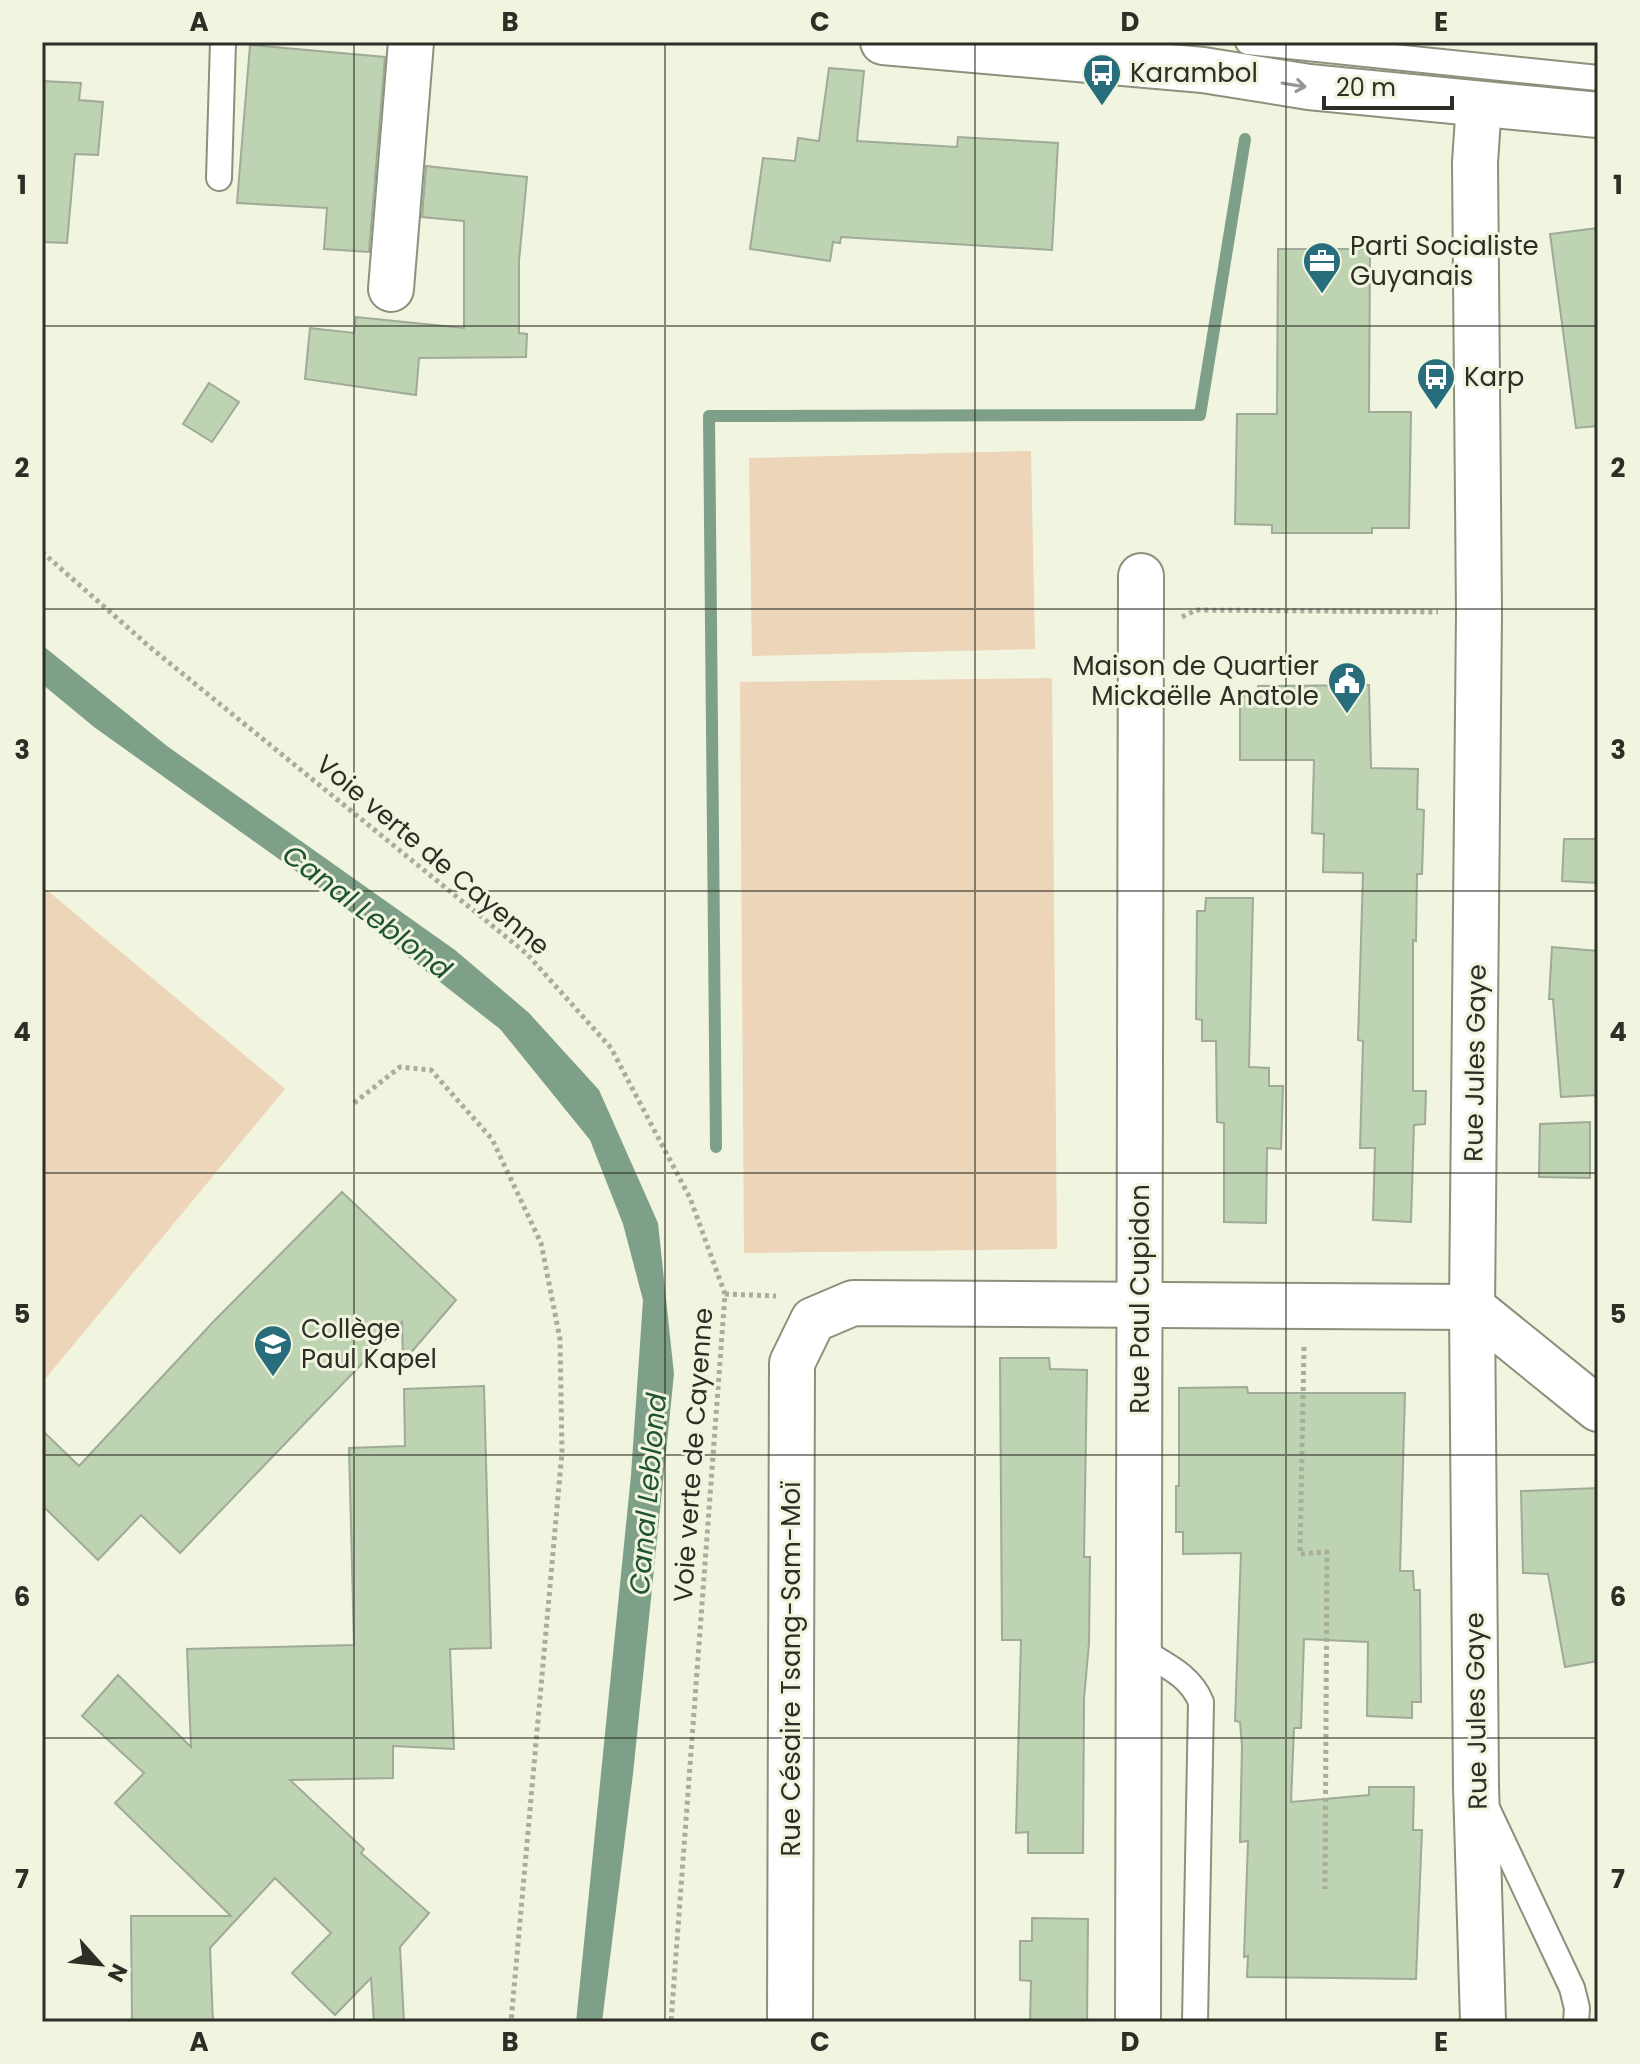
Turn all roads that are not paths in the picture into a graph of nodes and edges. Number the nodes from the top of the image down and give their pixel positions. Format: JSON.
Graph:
{"nodes":[{"id":1,"x":223,"y":42,"type":"edge"},
{"id":2,"x":411,"y":42,"type":"edge"},
{"id":3,"x":883,"y":42,"type":"edge"},
{"id":4,"x":1248,"y":42,"type":"edge"},
{"id":5,"x":1598,"y":78,"type":"edge"},
{"id":6,"x":1479,"y":104,"type":"junction"},
{"id":7,"x":1598,"y":115,"type":"edge"},
{"id":8,"x":219,"y":178,"type":"dead end"},
{"id":9,"x":391,"y":289,"type":"dead end"},
{"id":10,"x":1141,"y":576,"type":"dead end"},
{"id":11,"x":1140,"y":1305,"type":"junction"},
{"id":12,"x":1472,"y":1307,"type":"junction"},
{"id":13,"x":1598,"y":1409,"type":"edge"},
{"id":14,"x":1141,"y":1650,"type":"junction"},
{"id":15,"x":1476,"y":1786,"type":"junction"},
{"id":16,"x":790,"y":2022,"type":"edge"},
{"id":17,"x":1138,"y":2022,"type":"edge"},
{"id":18,"x":1195,"y":2022,"type":"edge"},
{"id":19,"x":1483,"y":2022,"type":"edge"},
{"id":20,"x":1576,"y":2022,"type":"edge"}],
"edges":[{"from":1,"to":8,"type":"lane"},
{"from":2,"to":9,"type":"street"},
{"from":3,"to":6,"type":"street","one_way":true},
{"from":4,"to":5,"type":"lane"},
{"from":6,"to":7,"type":"street"},
{"from":6,"to":12,"type":"street","name":"Rue Jules Gaye"},
{"from":10,"to":11,"type":"street","name":"Rue Paul Cupidon"},
{"from":11,"to":12,"type":"street"},
{"from":11,"to":14,"type":"street","name":"Rue Paul Cupidon"},
{"from":11,"to":16,"type":"street","name":"Rue Césaire Tsang-Sam-Moï"},
{"from":12,"to":13,"type":"street"},
{"from":12,"to":15,"type":"street","name":"Rue Jules Gaye"},
{"from":14,"to":17,"type":"street","name":"Rue Paul Cupidon"},
{"from":14,"to":18,"type":"lane"},
{"from":15,"to":19,"type":"street","name":"Rue Jules Gaye"},
{"from":15,"to":20,"type":"lane"}]}
